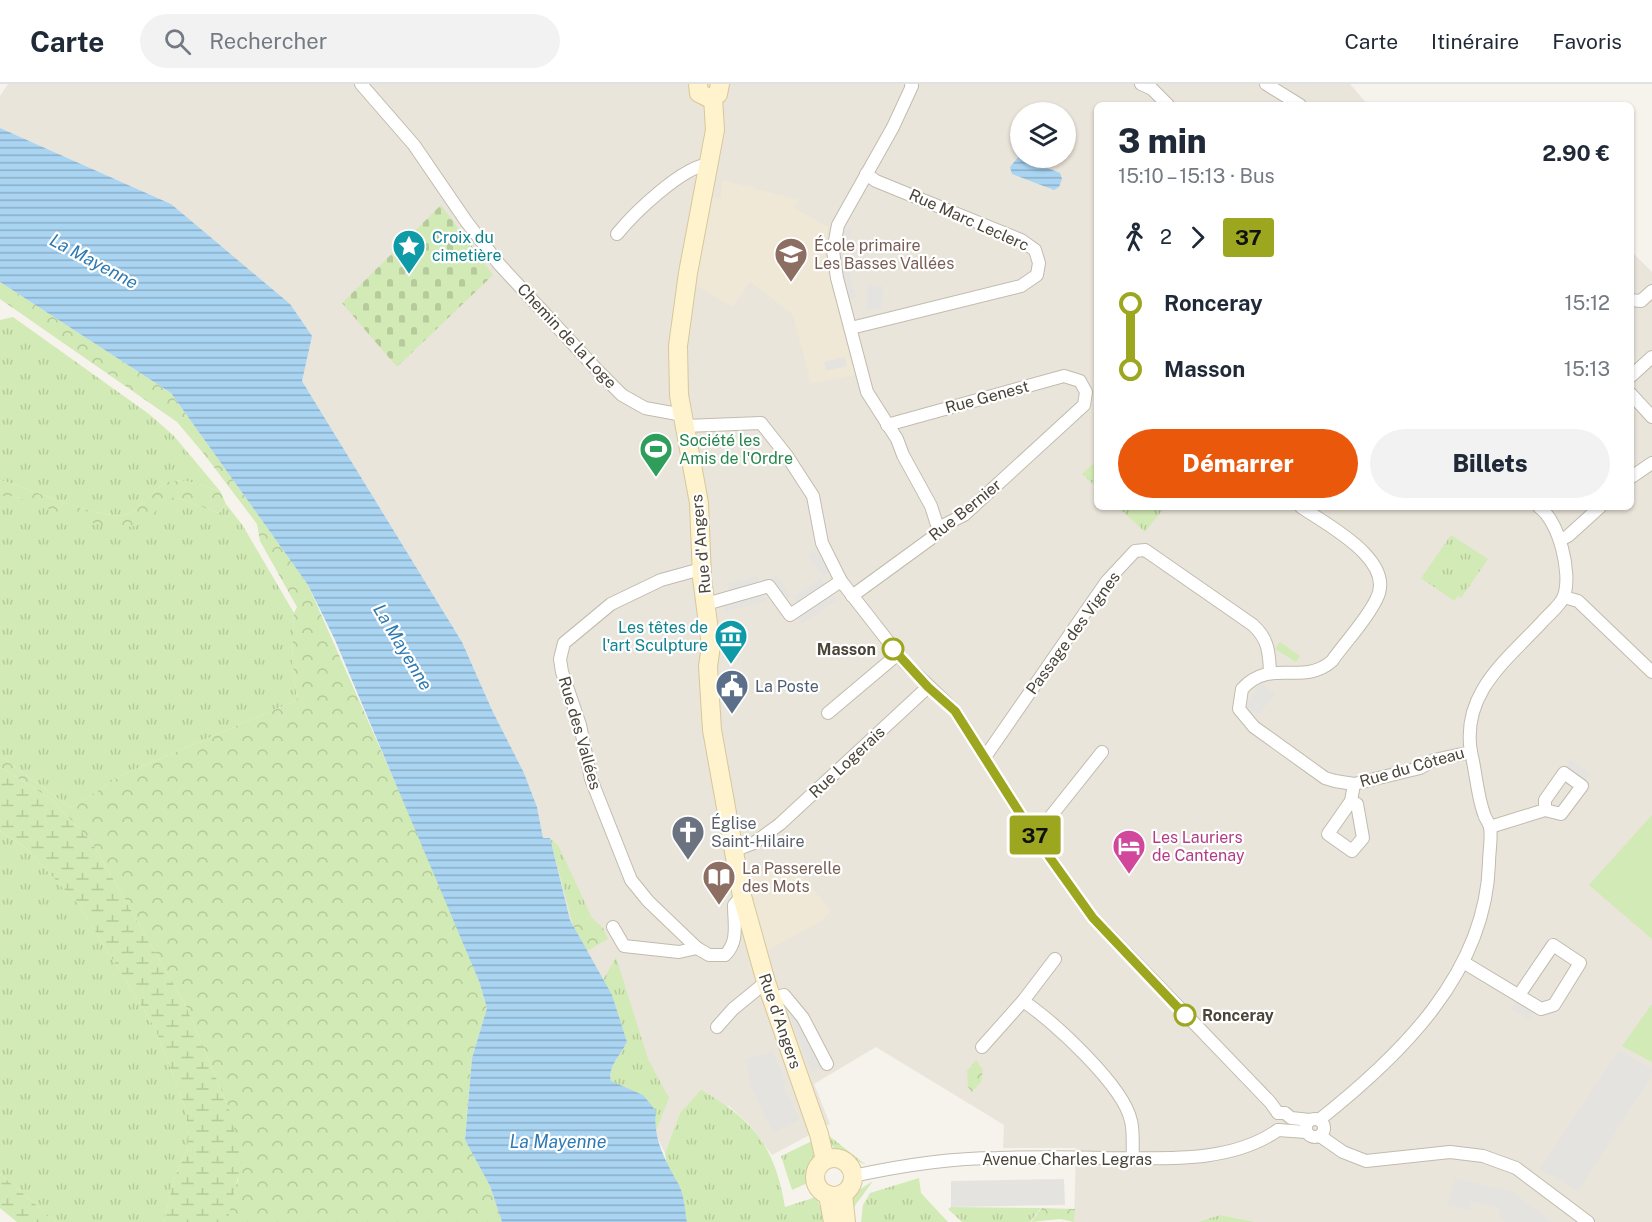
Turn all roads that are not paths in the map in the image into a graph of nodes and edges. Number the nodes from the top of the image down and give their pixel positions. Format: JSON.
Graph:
{"nodes":[{"id":1,"x":361,"y":84,"type":"edge"},
{"id":2,"x":698,"y":84,"type":"edge"},
{"id":3,"x":1141,"y":84,"type":"edge"},
{"id":4,"x":1266,"y":84,"type":"edge"},
{"id":5,"x":911,"y":85,"type":"edge"},
{"id":6,"x":716,"y":91,"type":"edge"},
{"id":7,"x":1164,"y":102,"type":"edge"},
{"id":8,"x":1295,"y":102,"type":"edge"},
{"id":9,"x":709,"y":164,"type":"junction"},
{"id":10,"x":866,"y":174,"type":"junction"},
{"id":11,"x":617,"y":234,"type":"dead end"},
{"id":12,"x":1652,"y":291,"type":"edge"},
{"id":13,"x":1634,"y":300,"type":"edge"},
{"id":14,"x":851,"y":328,"type":"junction"},
{"id":15,"x":1652,"y":357,"type":"edge"},
{"id":16,"x":1634,"y":373,"type":"edge"},
{"id":17,"x":1084,"y":386,"type":"joint"},
{"id":18,"x":1634,"y":397,"type":"edge"},
{"id":19,"x":1652,"y":417,"type":"edge"},
{"id":20,"x":684,"y":421,"type":"junction"},
{"id":21,"x":887,"y":425,"type":"junction"},
{"id":22,"x":1652,"y":463,"type":"edge"},
{"id":23,"x":1634,"y":475,"type":"edge"},
{"id":24,"x":1305,"y":510,"type":"edge"},
{"id":25,"x":1543,"y":510,"type":"edge"},
{"id":26,"x":1597,"y":510,"type":"edge"},
{"id":27,"x":938,"y":528,"type":"junction"},
{"id":28,"x":1560,"y":540,"type":"junction"},
{"id":29,"x":701,"y":568,"type":"junction"},
{"id":30,"x":841,"y":581,"type":"junction"},
{"id":31,"x":852,"y":596,"type":"junction"},
{"id":32,"x":1564,"y":597,"type":"junction"},
{"id":33,"x":706,"y":604,"type":"junction"},
{"id":34,"x":898,"y":654,"type":"junction"},
{"id":35,"x":1270,"y":671,"type":"junction"},
{"id":36,"x":1652,"y":672,"type":"edge"},
{"id":37,"x":928,"y":687,"type":"junction"},
{"id":38,"x":828,"y":713,"type":"dead end"},
{"id":39,"x":1102,"y":752,"type":"dead end"},
{"id":40,"x":1471,"y":752,"type":"junction"},
{"id":41,"x":985,"y":757,"type":"junction"},
{"id":42,"x":1354,"y":784,"type":"junction"},
{"id":43,"x":1351,"y":801,"type":"dead end"},
{"id":44,"x":1545,"y":810,"type":"dead end"},
{"id":45,"x":1490,"y":827,"type":"junction"},
{"id":46,"x":1033,"y":834,"type":"junction"},
{"id":47,"x":733,"y":851,"type":"junction"},
{"id":48,"x":742,"y":896,"type":"junction"},
{"id":49,"x":613,"y":927,"type":"dead end"},
{"id":50,"x":697,"y":948,"type":"junction"},
{"id":51,"x":1055,"y":959,"type":"dead end"},
{"id":52,"x":1463,"y":962,"type":"junction"},
{"id":53,"x":766,"y":982,"type":"junction"},
{"id":54,"x":1519,"y":995,"type":"junction"},
{"id":55,"x":773,"y":999,"type":"junction"},
{"id":56,"x":1023,"y":1001,"type":"junction"},
{"id":57,"x":717,"y":1027,"type":"dead end"},
{"id":58,"x":982,"y":1047,"type":"dead end"},
{"id":59,"x":827,"y":1065,"type":"dead end"},
{"id":60,"x":1312,"y":1124,"type":"junction"},
{"id":61,"x":1285,"y":1126,"type":"junction"},
{"id":62,"x":1133,"y":1159,"type":"junction"},
{"id":63,"x":825,"y":1160,"type":"junction"},
{"id":64,"x":853,"y":1176,"type":"junction"},
{"id":65,"x":835,"y":1194,"type":"junction"},
{"id":66,"x":833,"y":1222,"type":"edge"},
{"id":67,"x":846,"y":1222,"type":"edge"},
{"id":68,"x":1588,"y":1222,"type":"edge"}],
"edges":[{"from":1,"to":20,"type":"street","name":"Chemin de la Loge"},
{"from":2,"to":6,"type":"main road"},
{"from":3,"to":7,"type":"street"},
{"from":4,"to":8,"type":"street"},
{"from":5,"to":10,"type":"street"},
{"from":6,"to":9,"type":"main road","name":"Rue d'Angers"},
{"from":9,"to":11,"type":"street"},
{"from":9,"to":20,"type":"main road","name":"Rue d'Angers"},
{"from":10,"to":14,"type":"street"},
{"from":10,"to":14,"type":"street","name":"Rue Marc Leclerc"},
{"from":12,"to":13,"type":"street"},
{"from":14,"to":21,"type":"street"},
{"from":15,"to":16,"type":"street"},
{"from":17,"to":21,"type":"street","name":"Rue Genest"},
{"from":17,"to":27,"type":"street","name":"Rue Bernier"},
{"from":18,"to":19,"type":"street"},
{"from":20,"to":29,"type":"main road","name":"Rue d'Angers"},
{"from":20,"to":30,"type":"street","name":"Chemin de la Loge"},
{"from":21,"to":27,"type":"street"},
{"from":22,"to":23,"type":"street"},
{"from":24,"to":35,"type":"street"},
{"from":25,"to":28,"type":"street"},
{"from":26,"to":28,"type":"street"},
{"from":27,"to":31,"type":"street","name":"Rue Bernier"},
{"from":28,"to":32,"type":"street"},
{"from":29,"to":33,"type":"main road","name":"Rue d'Angers"},
{"from":29,"to":50,"type":"street","name":"Rue des Vallées"},
{"from":30,"to":31,"type":"street"},
{"from":30,"to":33,"type":"street"},
{"from":31,"to":34,"type":"street"},
{"from":32,"to":36,"type":"street"},
{"from":32,"to":40,"type":"street","name":"Rue du Côteau"},
{"from":33,"to":47,"type":"main road","name":"Rue d'Angers"},
{"from":34,"to":37,"type":"street"},
{"from":34,"to":38,"type":"street"},
{"from":35,"to":41,"type":"street","name":"Passage des Vignes"},
{"from":35,"to":42,"type":"street","name":"Rue du Côteau"},
{"from":37,"to":41,"type":"street"},
{"from":37,"to":47,"type":"street","name":"Rue Logerais"},
{"from":39,"to":46,"type":"street"},
{"from":40,"to":42,"type":"street","name":"Rue du Côteau"},
{"from":40,"to":45,"type":"street"},
{"from":41,"to":46,"type":"street"},
{"from":42,"to":43,"type":"street"},
{"from":44,"to":45,"type":"street"},
{"from":45,"to":52,"type":"street"},
{"from":46,"to":61,"type":"street"},
{"from":47,"to":48,"type":"main road","name":"Rue d'Angers"},
{"from":48,"to":50,"type":"street"},
{"from":48,"to":53,"type":"main road","name":"Rue d'Angers"},
{"from":49,"to":50,"type":"street"},
{"from":51,"to":56,"type":"street"},
{"from":52,"to":54,"type":"street"},
{"from":52,"to":60,"type":"street"},
{"from":53,"to":55,"type":"main road","name":"Rue d'Angers"},
{"from":53,"to":57,"type":"street"},
{"from":54,"to":54,"type":"street"},
{"from":55,"to":59,"type":"street"},
{"from":55,"to":63,"type":"main road","name":"Rue d'Angers"},
{"from":56,"to":58,"type":"street"},
{"from":56,"to":62,"type":"street"},
{"from":60,"to":61,"type":"street"},
{"from":60,"to":68,"type":"street"},
{"from":61,"to":62,"type":"street","name":"Avenue Charles Legras"},
{"from":62,"to":64,"type":"street","name":"Avenue Charles Legras"},
{"from":63,"to":64,"type":"main road"},
{"from":63,"to":65,"type":"main road"},
{"from":64,"to":65,"type":"main road"},
{"from":65,"to":66,"type":"main road"},
{"from":65,"to":67,"type":"main road"}]}
